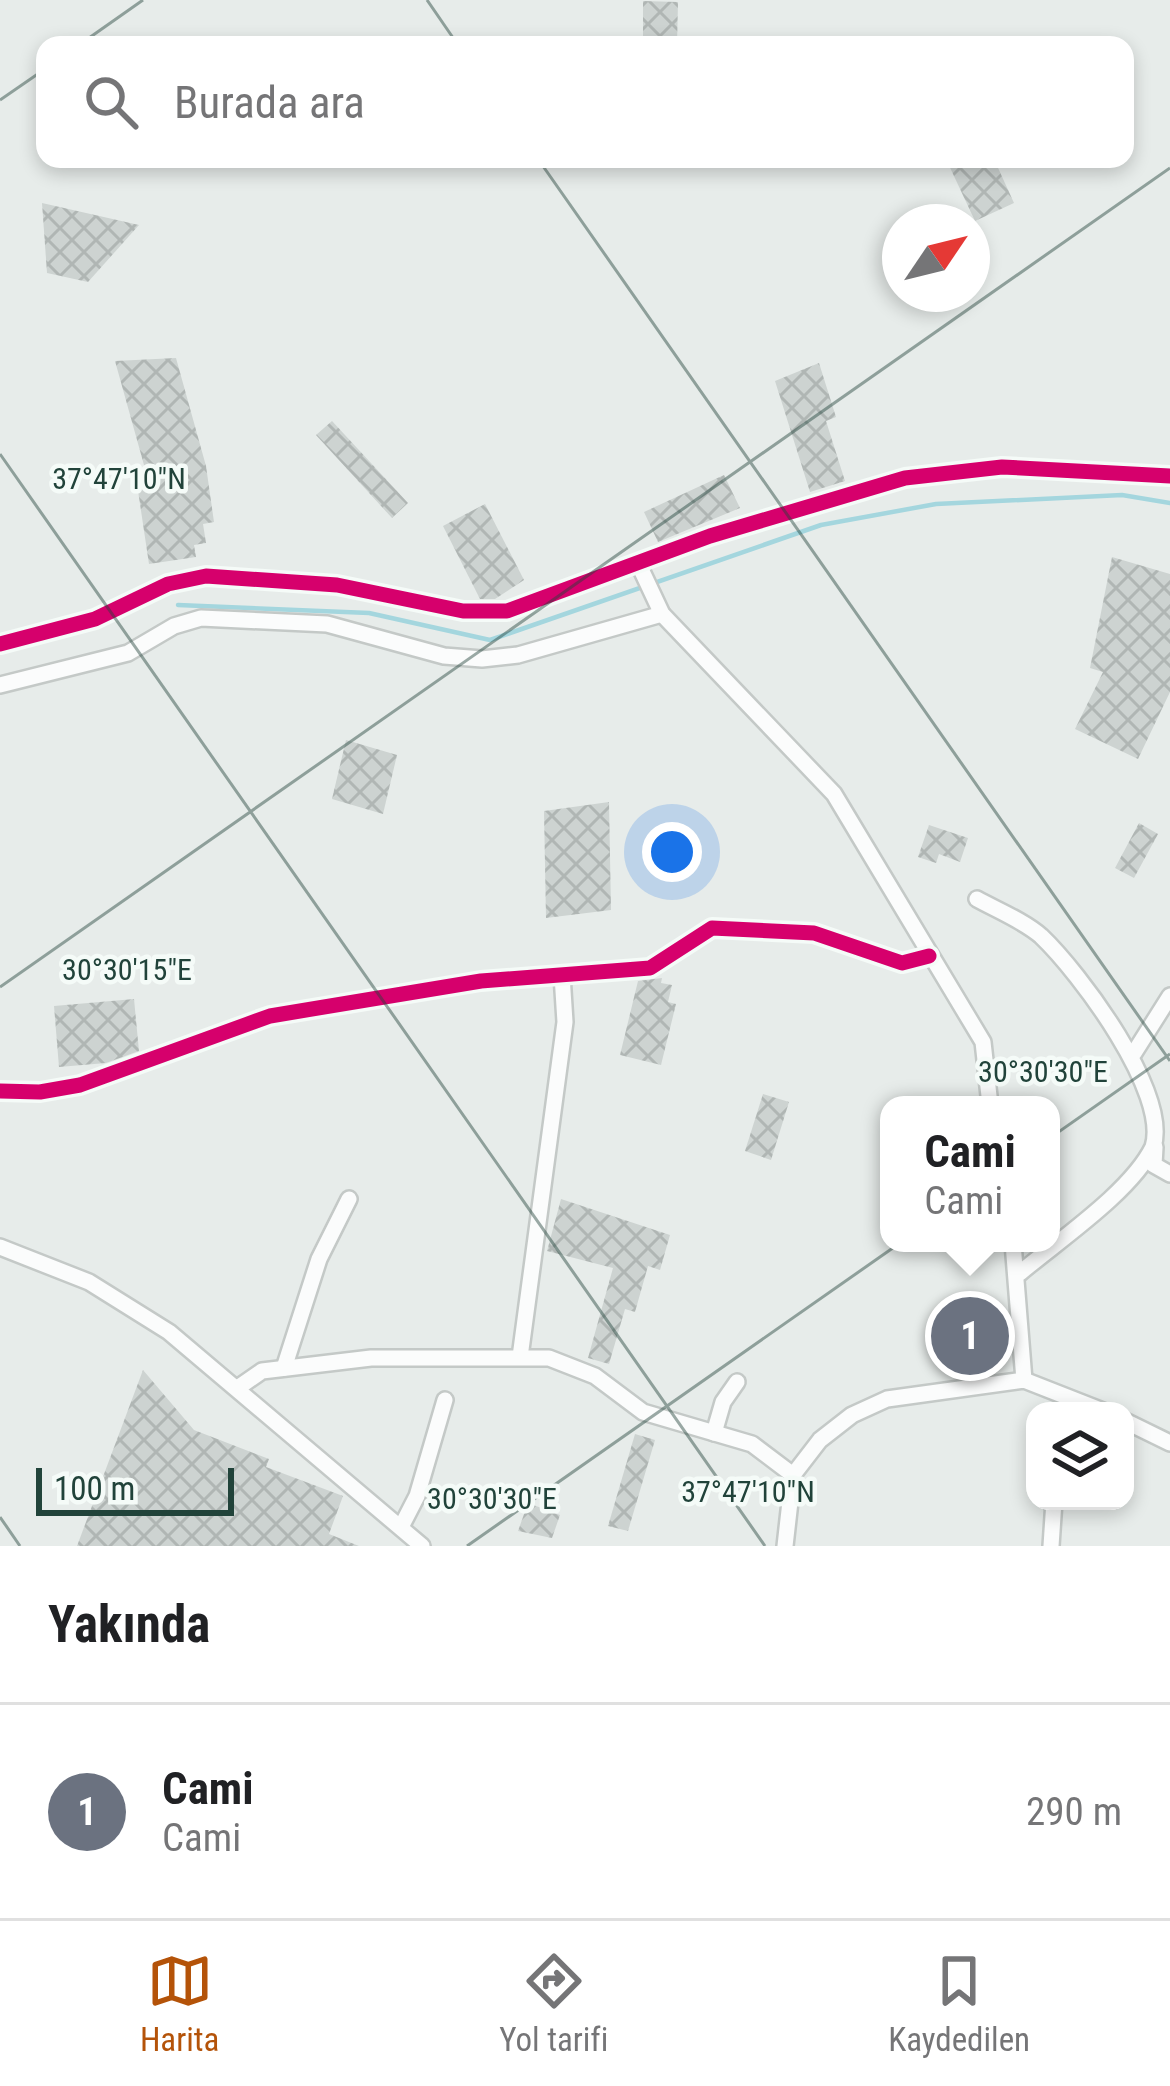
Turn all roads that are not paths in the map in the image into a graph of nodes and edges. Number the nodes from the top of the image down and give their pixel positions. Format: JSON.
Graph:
{"nodes":[{"id":1,"x":1170,"y":476,"type":"edge"},
{"id":2,"x":641,"y":570,"type":"junction"},
{"id":3,"x":658,"y":608,"type":"junction"},
{"id":4,"x":0,"y":644,"type":"edge"},
{"id":5,"x":0,"y":685,"type":"edge"},
{"id":6,"x":977,"y":899,"type":"dead end"},
{"id":7,"x":929,"y":956,"type":"junction"},
{"id":8,"x":562,"y":974,"type":"junction"},
{"id":9,"x":1170,"y":996,"type":"edge"},
{"id":10,"x":1134,"y":1053,"type":"junction"},
{"id":11,"x":0,"y":1091,"type":"edge"},
{"id":12,"x":989,"y":1096,"type":"edge"},
{"id":13,"x":1155,"y":1144,"type":"junction"},
{"id":14,"x":1170,"y":1174,"type":"edge"},
{"id":15,"x":349,"y":1199,"type":"dead end"},
{"id":16,"x":1060,"y":1239,"type":"edge"},
{"id":17,"x":0,"y":1247,"type":"edge"},
{"id":18,"x":1015,"y":1252,"type":"edge"},
{"id":19,"x":1045,"y":1252,"type":"edge"},
{"id":20,"x":1020,"y":1273,"type":"junction"},
{"id":21,"x":520,"y":1357,"type":"junction"},
{"id":22,"x":284,"y":1368,"type":"junction"},
{"id":23,"x":1024,"y":1380,"type":"junction"},
{"id":24,"x":737,"y":1382,"type":"dead end"},
{"id":25,"x":239,"y":1387,"type":"junction"},
{"id":26,"x":1059,"y":1390,"type":"junction"},
{"id":27,"x":446,"y":1400,"type":"dead end"},
{"id":28,"x":1058,"y":1402,"type":"edge"},
{"id":29,"x":1084,"y":1402,"type":"edge"},
{"id":30,"x":1134,"y":1425,"type":"edge"},
{"id":31,"x":714,"y":1433,"type":"junction"},
{"id":32,"x":1170,"y":1443,"type":"edge"},
{"id":33,"x":793,"y":1475,"type":"junction"},
{"id":34,"x":1053,"y":1510,"type":"edge"},
{"id":35,"x":401,"y":1527,"type":"junction"},
{"id":36,"x":422,"y":1546,"type":"edge"},
{"id":37,"x":785,"y":1546,"type":"edge"},
{"id":38,"x":1051,"y":1546,"type":"edge"}],
"edges":[{"from":1,"to":2,"type":"street"},
{"from":2,"to":3,"type":"street"},
{"from":2,"to":4,"type":"street"},
{"from":3,"to":5,"type":"street"},
{"from":3,"to":7,"type":"street"},
{"from":6,"to":10,"type":"street"},
{"from":7,"to":8,"type":"street"},
{"from":7,"to":12,"type":"street"},
{"from":8,"to":11,"type":"street"},
{"from":8,"to":21,"type":"street"},
{"from":9,"to":10,"type":"street"},
{"from":10,"to":13,"type":"street"},
{"from":13,"to":14,"type":"street"},
{"from":13,"to":16,"type":"street"},
{"from":15,"to":22,"type":"street"},
{"from":17,"to":25,"type":"street"},
{"from":18,"to":20,"type":"street"},
{"from":19,"to":20,"type":"street"},
{"from":20,"to":23,"type":"street"},
{"from":21,"to":22,"type":"street"},
{"from":21,"to":31,"type":"street"},
{"from":22,"to":25,"type":"street"},
{"from":23,"to":26,"type":"street"},
{"from":23,"to":33,"type":"street"},
{"from":24,"to":31,"type":"street"},
{"from":25,"to":35,"type":"street"},
{"from":26,"to":28,"type":"street"},
{"from":26,"to":29,"type":"street"},
{"from":27,"to":35,"type":"street"},
{"from":30,"to":32,"type":"street"},
{"from":31,"to":33,"type":"street"},
{"from":33,"to":37,"type":"street"},
{"from":34,"to":38,"type":"street"},
{"from":35,"to":36,"type":"street"}]}
